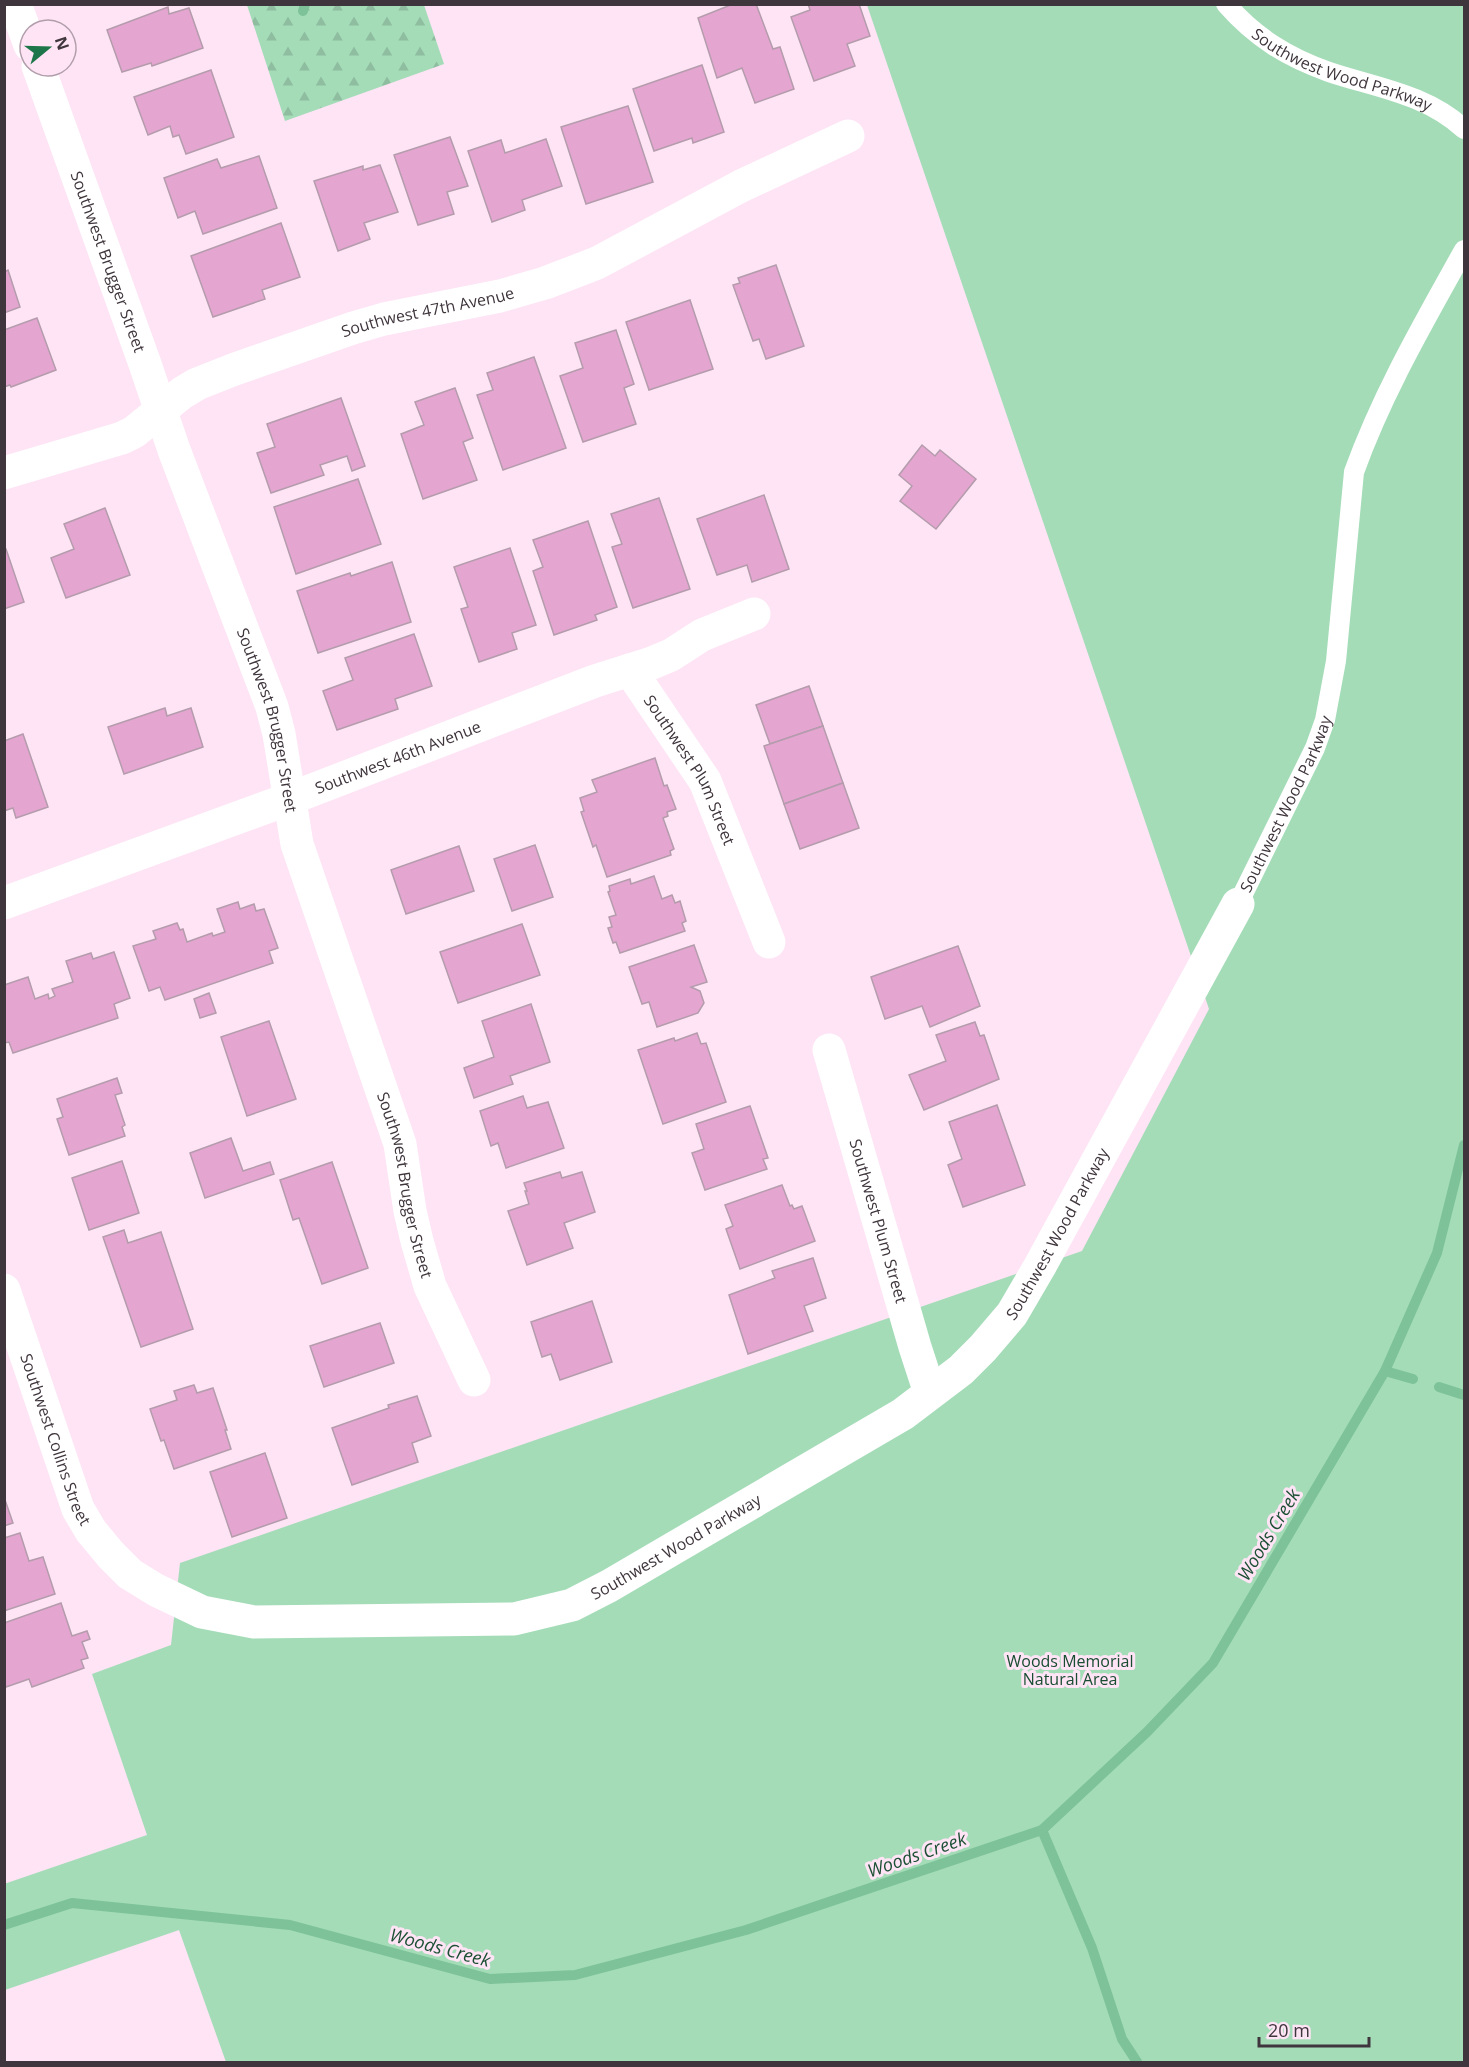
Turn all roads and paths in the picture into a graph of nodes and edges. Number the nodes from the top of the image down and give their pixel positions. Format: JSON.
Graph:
{"nodes":[{"id":1,"x":1226,"y":4,"type":"edge"},
{"id":2,"x":42,"y":78,"type":"edge"},
{"id":3,"x":1464,"y":129,"type":"edge"},
{"id":4,"x":848,"y":136,"type":"dead end"},
{"id":5,"x":1464,"y":250,"type":"edge"},
{"id":6,"x":160,"y":410,"type":"junction"},
{"id":7,"x":4,"y":473,"type":"edge"},
{"id":8,"x":754,"y":614,"type":"dead end"},
{"id":9,"x":630,"y":670,"type":"junction"},
{"id":10,"x":289,"y":799,"type":"junction"},
{"id":11,"x":4,"y":903,"type":"edge"},
{"id":12,"x":1238,"y":904,"type":"joint"},
{"id":13,"x":770,"y":942,"type":"dead end"},
{"id":14,"x":829,"y":1050,"type":"dead end"},
{"id":15,"x":4,"y":1290,"type":"edge"},
{"id":16,"x":474,"y":1380,"type":"dead end"},
{"id":17,"x":930,"y":1393,"type":"junction"},
{"id":18,"x":130,"y":1574,"type":"joint"}],
"edges":[{"from":1,"to":3,"type":"lane","name":"Southwest Wood Parkway"},
{"from":2,"to":6,"type":"street","name":"Southwest Brugger Street"},
{"from":4,"to":6,"type":"street","name":"Southwest 47th Avenue"},
{"from":5,"to":12,"type":"lane","name":"Southwest Wood Parkway"},
{"from":6,"to":7,"type":"street","name":"Southwest 47th Avenue"},
{"from":6,"to":10,"type":"street","name":"Southwest Brugger Street"},
{"from":8,"to":9,"type":"street","name":"Southwest 46th Avenue"},
{"from":9,"to":10,"type":"street","name":"Southwest 46th Avenue"},
{"from":9,"to":13,"type":"street","name":"Southwest Plum Street"},
{"from":10,"to":11,"type":"street","name":"Southwest 46th Avenue"},
{"from":10,"to":16,"type":"street","name":"Southwest Brugger Street"},
{"from":12,"to":17,"type":"street","name":"Southwest Wood Parkway"},
{"from":14,"to":17,"type":"street","name":"Southwest Plum Street"},
{"from":15,"to":18,"type":"street","name":"Southwest Collins Street"},
{"from":17,"to":18,"type":"street","name":"Southwest Wood Parkway"}]}
